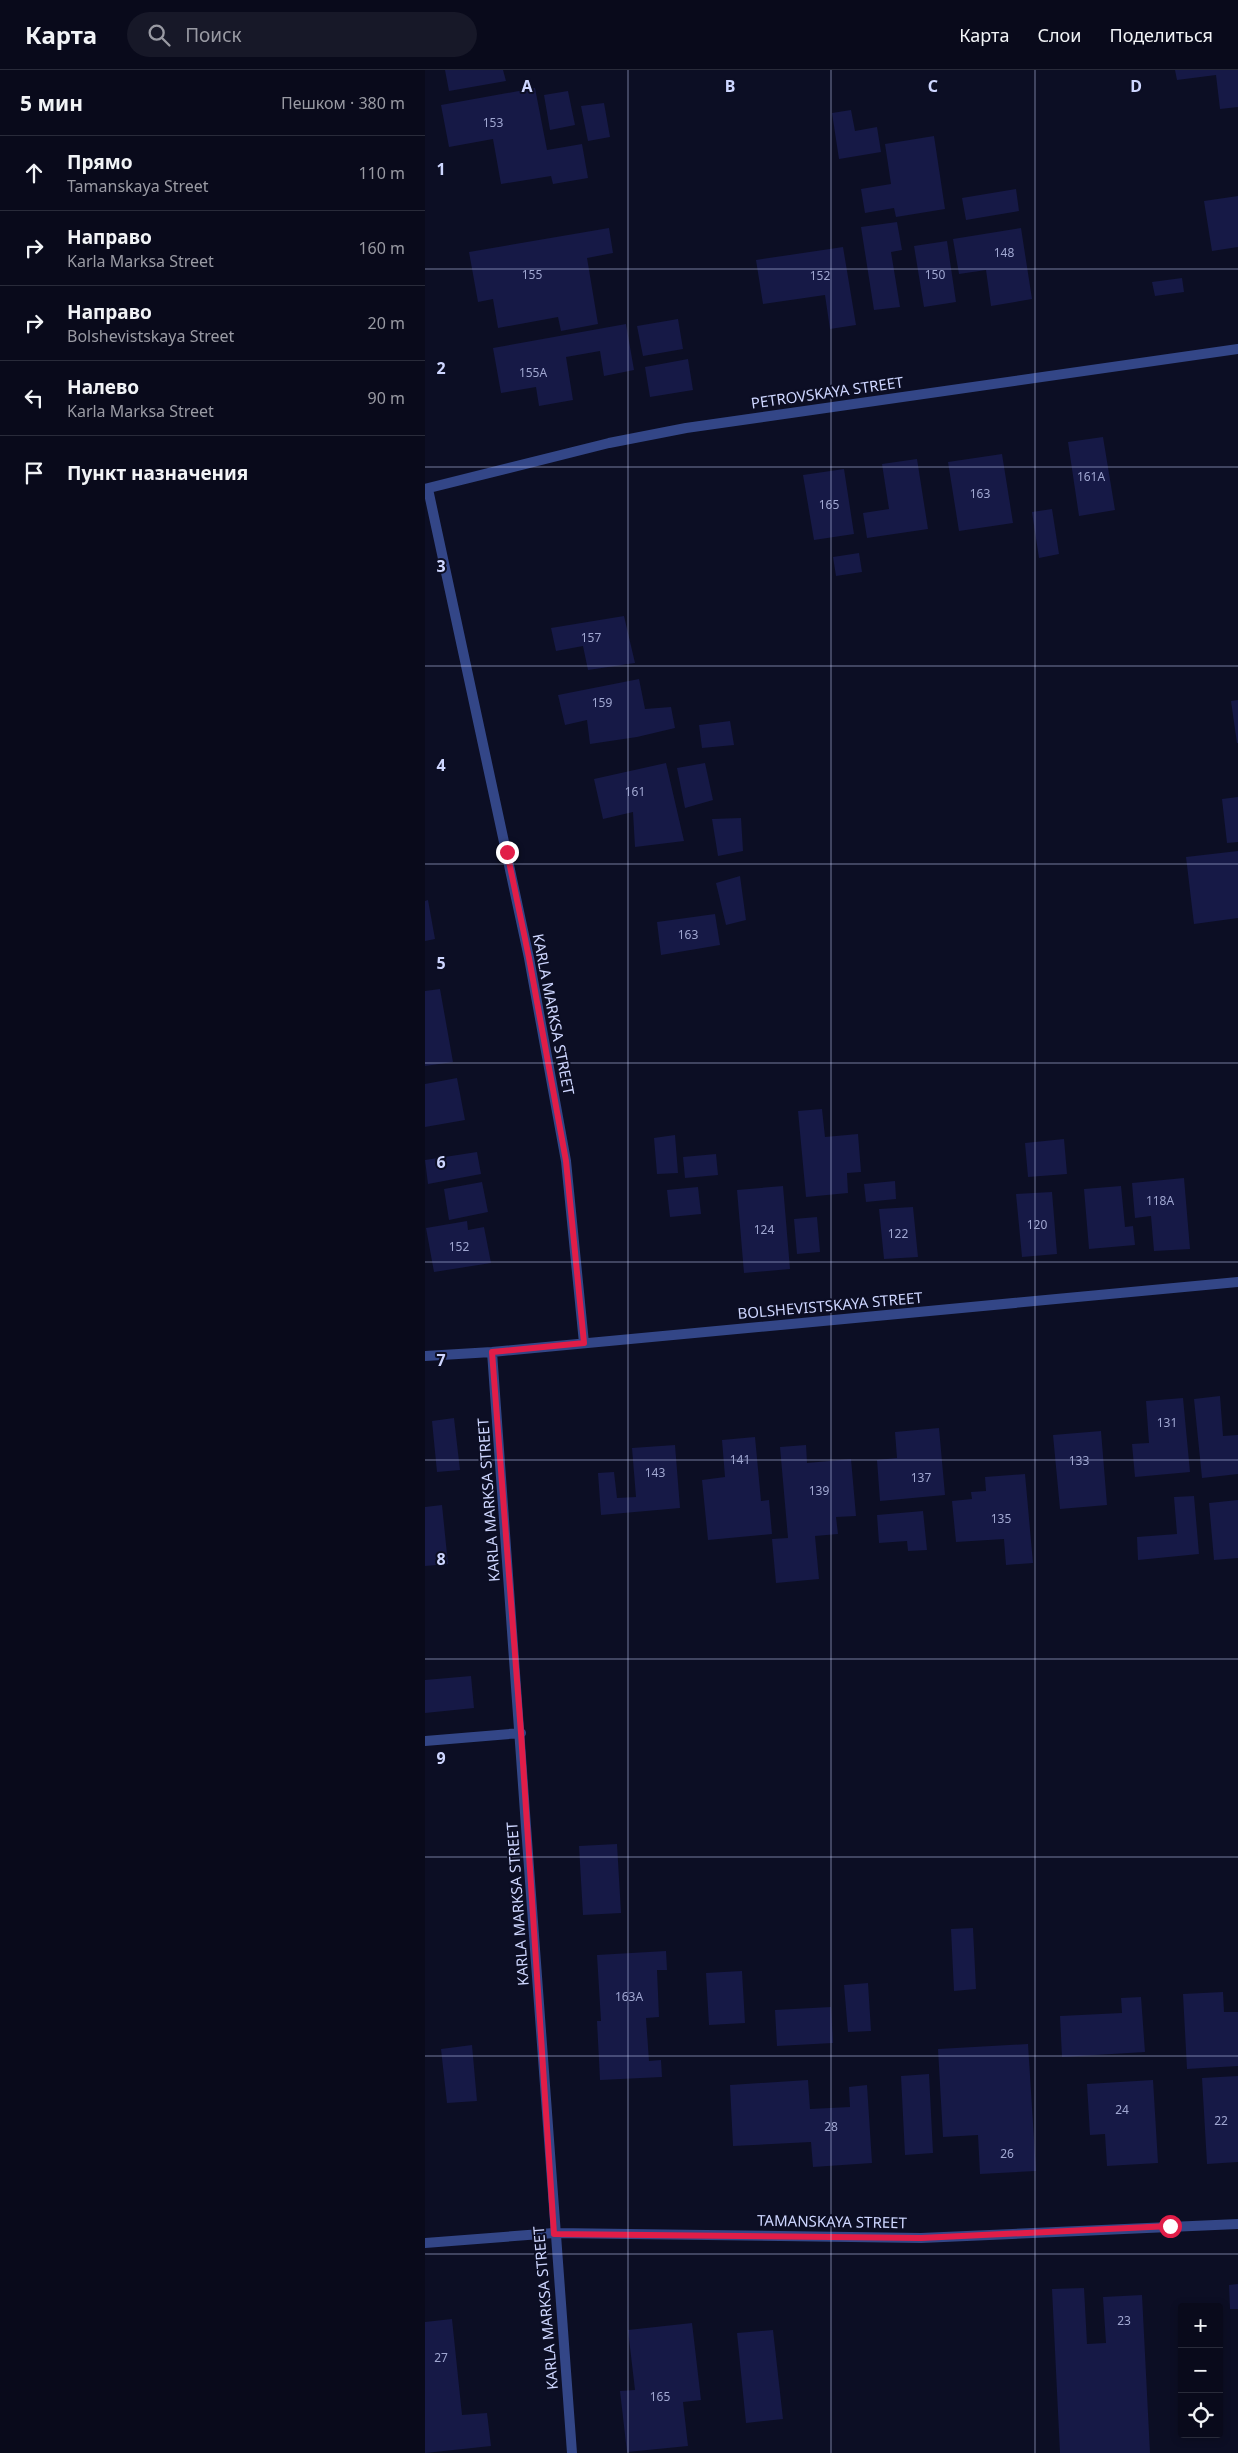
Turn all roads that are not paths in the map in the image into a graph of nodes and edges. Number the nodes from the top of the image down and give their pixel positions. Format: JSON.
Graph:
{"nodes":[{"id":1,"x":1238,"y":349,"type":"edge"},
{"id":2,"x":427,"y":489,"type":"edge"},
{"id":3,"x":1238,"y":1282,"type":"edge"},
{"id":4,"x":584,"y":1343,"type":"junction"},
{"id":5,"x":492,"y":1352,"type":"junction"},
{"id":6,"x":425,"y":1356,"type":"edge"},
{"id":7,"x":521,"y":1733,"type":"junction"},
{"id":8,"x":425,"y":1741,"type":"edge"},
{"id":9,"x":1238,"y":2224,"type":"edge"},
{"id":10,"x":554,"y":2234,"type":"junction"},
{"id":11,"x":425,"y":2244,"type":"edge"},
{"id":12,"x":573,"y":2453,"type":"edge"}],
"edges":[{"from":1,"to":2,"type":"street","name":"PETROVSKAYA STREET"},
{"from":2,"to":4,"type":"street","name":"KARLA MARKSA STREET"},
{"from":3,"to":4,"type":"street","name":"BOLSHEVISTSKAYA STREET"},
{"from":4,"to":5,"type":"street","name":"BOLSHEVISTSKAYA STREET"},
{"from":5,"to":6,"type":"street","name":"BOLSHEVISTSKAYA STREET"},
{"from":5,"to":7,"type":"street","name":"KARLA MARKSA STREET"},
{"from":7,"to":8,"type":"street"},
{"from":7,"to":10,"type":"street","name":"KARLA MARKSA STREET"},
{"from":9,"to":10,"type":"street","name":"TAMANSKAYA STREET"},
{"from":10,"to":11,"type":"street","name":"TAMANSKAYA STREET"},
{"from":10,"to":12,"type":"street","name":"KARLA MARKSA STREET"}]}
